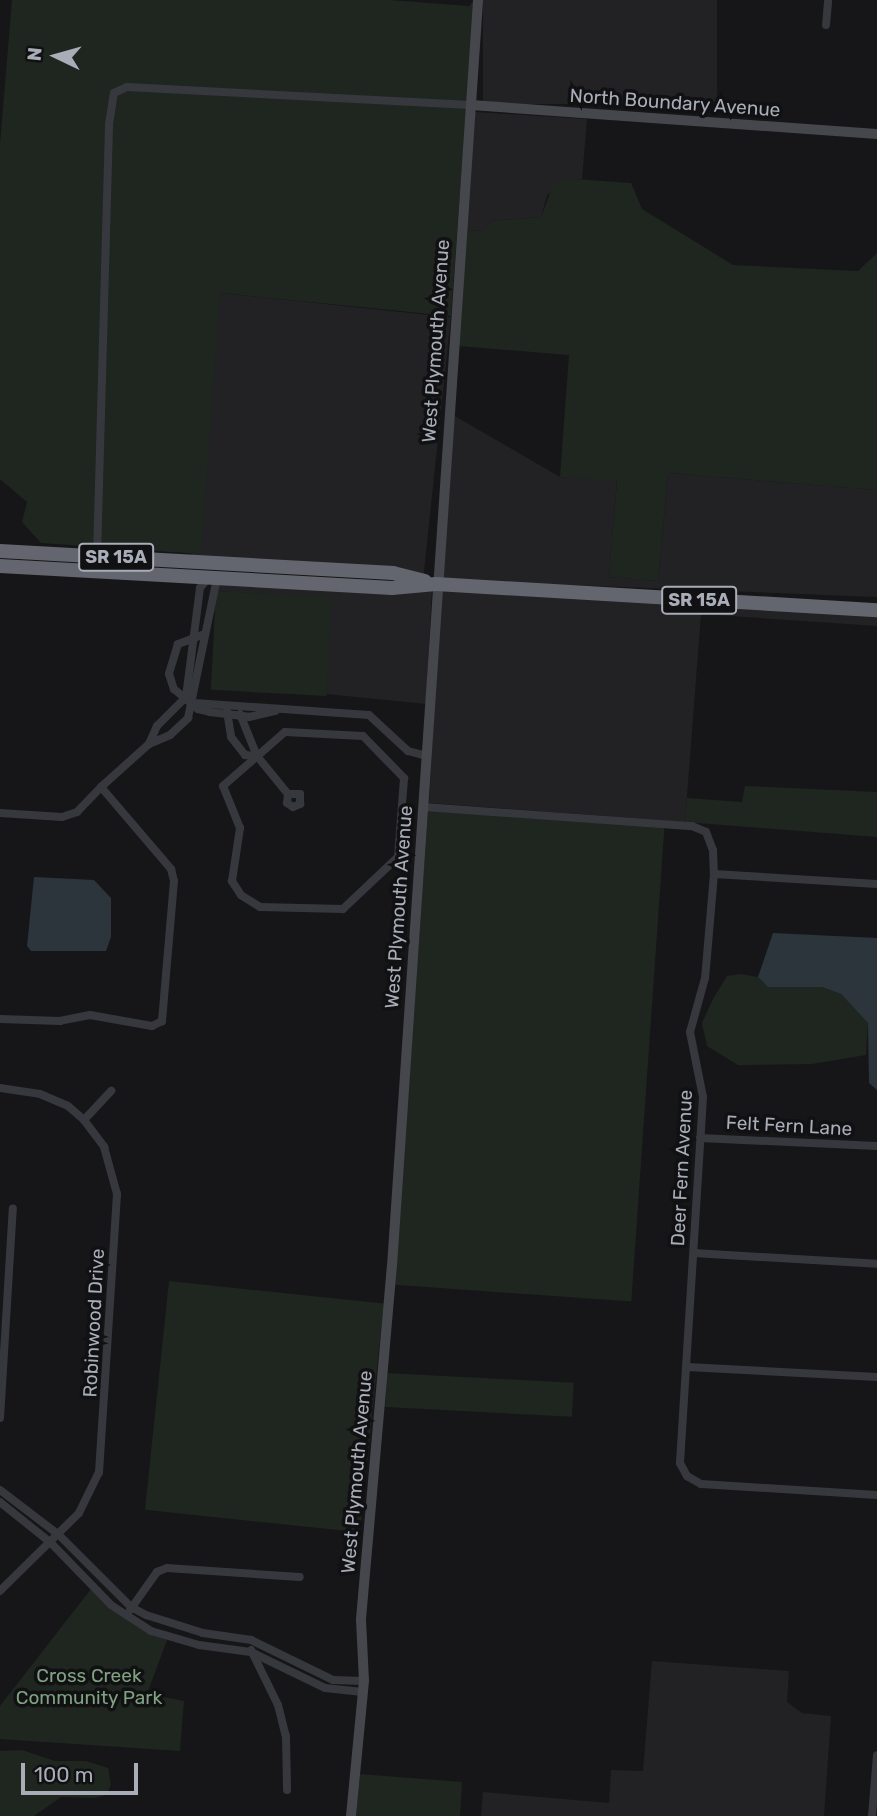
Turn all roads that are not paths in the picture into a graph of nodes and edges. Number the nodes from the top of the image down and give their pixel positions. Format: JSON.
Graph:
{"nodes":[{"id":1,"x":478,"y":0,"type":"edge"},
{"id":2,"x":828,"y":0,"type":"edge"},
{"id":3,"x":826,"y":25,"type":"dead end"},
{"id":4,"x":471,"y":105,"type":"junction"},
{"id":5,"x":877,"y":134,"type":"edge"},
{"id":6,"x":0,"y":551,"type":"edge"},
{"id":7,"x":97,"y":556,"type":"junction"},
{"id":8,"x":0,"y":566,"type":"edge"},
{"id":9,"x":211,"y":573,"type":"junction"},
{"id":10,"x":436,"y":584,"type":"junction"},
{"id":11,"x":877,"y":610,"type":"edge"},
{"id":12,"x":197,"y":635,"type":"junction"},
{"id":13,"x":186,"y":697,"type":"junction"},
{"id":14,"x":194,"y":703,"type":"junction"},
{"id":15,"x":240,"y":706,"type":"junction"},
{"id":16,"x":227,"y":709,"type":"junction"},
{"id":17,"x":278,"y":710,"type":"junction"},
{"id":18,"x":171,"y":712,"type":"junction"},
{"id":19,"x":240,"y":716,"type":"junction"},
{"id":20,"x":182,"y":723,"type":"junction"},
{"id":21,"x":244,"y":728,"type":"junction"},
{"id":22,"x":230,"y":732,"type":"junction"},
{"id":23,"x":149,"y":744,"type":"junction"},
{"id":24,"x":257,"y":756,"type":"junction"},
{"id":25,"x":427,"y":756,"type":"junction"},
{"id":26,"x":101,"y":787,"type":"junction"},
{"id":27,"x":288,"y":794,"type":"dead end"},
{"id":28,"x":424,"y":807,"type":"junction"},
{"id":29,"x":0,"y":813,"type":"edge"},
{"id":30,"x":714,"y":874,"type":"junction"},
{"id":31,"x":877,"y":884,"type":"edge"},
{"id":32,"x":0,"y":1019,"type":"edge"},
{"id":33,"x":0,"y":1088,"type":"edge"},
{"id":34,"x":111,"y":1091,"type":"dead end"},
{"id":35,"x":84,"y":1120,"type":"junction"},
{"id":36,"x":700,"y":1138,"type":"junction"},
{"id":37,"x":877,"y":1146,"type":"edge"},
{"id":38,"x":13,"y":1208,"type":"dead end"},
{"id":39,"x":694,"y":1253,"type":"junction"},
{"id":40,"x":877,"y":1264,"type":"edge"},
{"id":41,"x":687,"y":1367,"type":"junction"},
{"id":42,"x":877,"y":1377,"type":"edge"},
{"id":43,"x":0,"y":1418,"type":"edge"},
{"id":44,"x":0,"y":1490,"type":"edge"},
{"id":45,"x":877,"y":1495,"type":"edge"},
{"id":46,"x":0,"y":1502,"type":"edge"},
{"id":47,"x":59,"y":1535,"type":"junction"},
{"id":48,"x":51,"y":1543,"type":"junction"},
{"id":49,"x":300,"y":1577,"type":"dead end"},
{"id":50,"x":0,"y":1591,"type":"edge"},
{"id":51,"x":131,"y":1607,"type":"junction"},
{"id":52,"x":126,"y":1616,"type":"junction"},
{"id":53,"x":251,"y":1640,"type":"junction"},
{"id":54,"x":251,"y":1652,"type":"junction"},
{"id":55,"x":363,"y":1687,"type":"junction"},
{"id":56,"x":877,"y":1755,"type":"edge"},
{"id":57,"x":287,"y":1790,"type":"dead end"},
{"id":58,"x":351,"y":1816,"type":"edge"},
{"id":59,"x":872,"y":1816,"type":"edge"}],
"edges":[{"from":1,"to":4,"type":"street","name":"West Plymouth Avenue"},
{"from":2,"to":3,"type":"street"},
{"from":4,"to":5,"type":"street","name":"North Boundary Avenue"},
{"from":4,"to":7,"type":"street"},
{"from":4,"to":10,"type":"street","name":"West Plymouth Avenue"},
{"from":6,"to":7,"type":"highway","number":"SR 15A"},
{"from":7,"to":9,"type":"highway","number":"SR 15A"},
{"from":8,"to":9,"type":"highway","number":"SR 15A"},
{"from":9,"to":10,"type":"highway","number":"SR 15A"},
{"from":9,"to":10,"type":"highway","number":"SR 15A"},
{"from":9,"to":12,"type":"street"},
{"from":10,"to":11,"type":"highway","number":"SR 15A"},
{"from":10,"to":25,"type":"street","name":"West Plymouth Avenue"},
{"from":12,"to":13,"type":"street"},
{"from":12,"to":13,"type":"street"},
{"from":12,"to":14,"type":"street"},
{"from":13,"to":14,"type":"street"},
{"from":13,"to":18,"type":"street"},
{"from":14,"to":16,"type":"street"},
{"from":14,"to":20,"type":"street"},
{"from":15,"to":16,"type":"street"},
{"from":15,"to":17,"type":"street"},
{"from":15,"to":19,"type":"street"},
{"from":16,"to":19,"type":"street"},
{"from":16,"to":22,"type":"street"},
{"from":17,"to":19,"type":"street"},
{"from":17,"to":25,"type":"street"},
{"from":18,"to":20,"type":"street"},
{"from":18,"to":23,"type":"street"},
{"from":19,"to":21,"type":"street"},
{"from":20,"to":23,"type":"street"},
{"from":21,"to":22,"type":"street"},
{"from":21,"to":24,"type":"street"},
{"from":22,"to":24,"type":"street"},
{"from":23,"to":26,"type":"street"},
{"from":24,"to":24,"type":"street"},
{"from":24,"to":27,"type":"street"},
{"from":25,"to":28,"type":"street","name":"West Plymouth Avenue"},
{"from":26,"to":29,"type":"street"},
{"from":26,"to":32,"type":"street"},
{"from":28,"to":30,"type":"street","name":"Deer Fern Avenue"},
{"from":28,"to":55,"type":"street","name":"West Plymouth Avenue"},
{"from":30,"to":31,"type":"street"},
{"from":30,"to":36,"type":"street","name":"Deer Fern Avenue"},
{"from":33,"to":35,"type":"street","name":"Robinwood Drive"},
{"from":34,"to":35,"type":"street"},
{"from":35,"to":47,"type":"street","name":"Robinwood Drive"},
{"from":36,"to":37,"type":"street","name":"Felt Fern Lane"},
{"from":36,"to":39,"type":"street","name":"Deer Fern Avenue"},
{"from":38,"to":43,"type":"street"},
{"from":39,"to":40,"type":"street"},
{"from":39,"to":41,"type":"street","name":"Deer Fern Avenue"},
{"from":41,"to":42,"type":"street"},
{"from":41,"to":45,"type":"street","name":"Deer Fern Avenue"},
{"from":44,"to":47,"type":"street"},
{"from":46,"to":48,"type":"street"},
{"from":47,"to":48,"type":"street","name":"Robinwood Drive"},
{"from":47,"to":51,"type":"street"},
{"from":48,"to":50,"type":"street","name":"Robinwood Drive"},
{"from":48,"to":52,"type":"street"},
{"from":49,"to":51,"type":"street"},
{"from":51,"to":52,"type":"street"},
{"from":51,"to":53,"type":"street"},
{"from":52,"to":54,"type":"street"},
{"from":53,"to":54,"type":"street"},
{"from":53,"to":55,"type":"street"},
{"from":54,"to":55,"type":"street"},
{"from":54,"to":57,"type":"street"},
{"from":55,"to":58,"type":"street","name":"West Plymouth Avenue"},
{"from":56,"to":59,"type":"street"}]}
